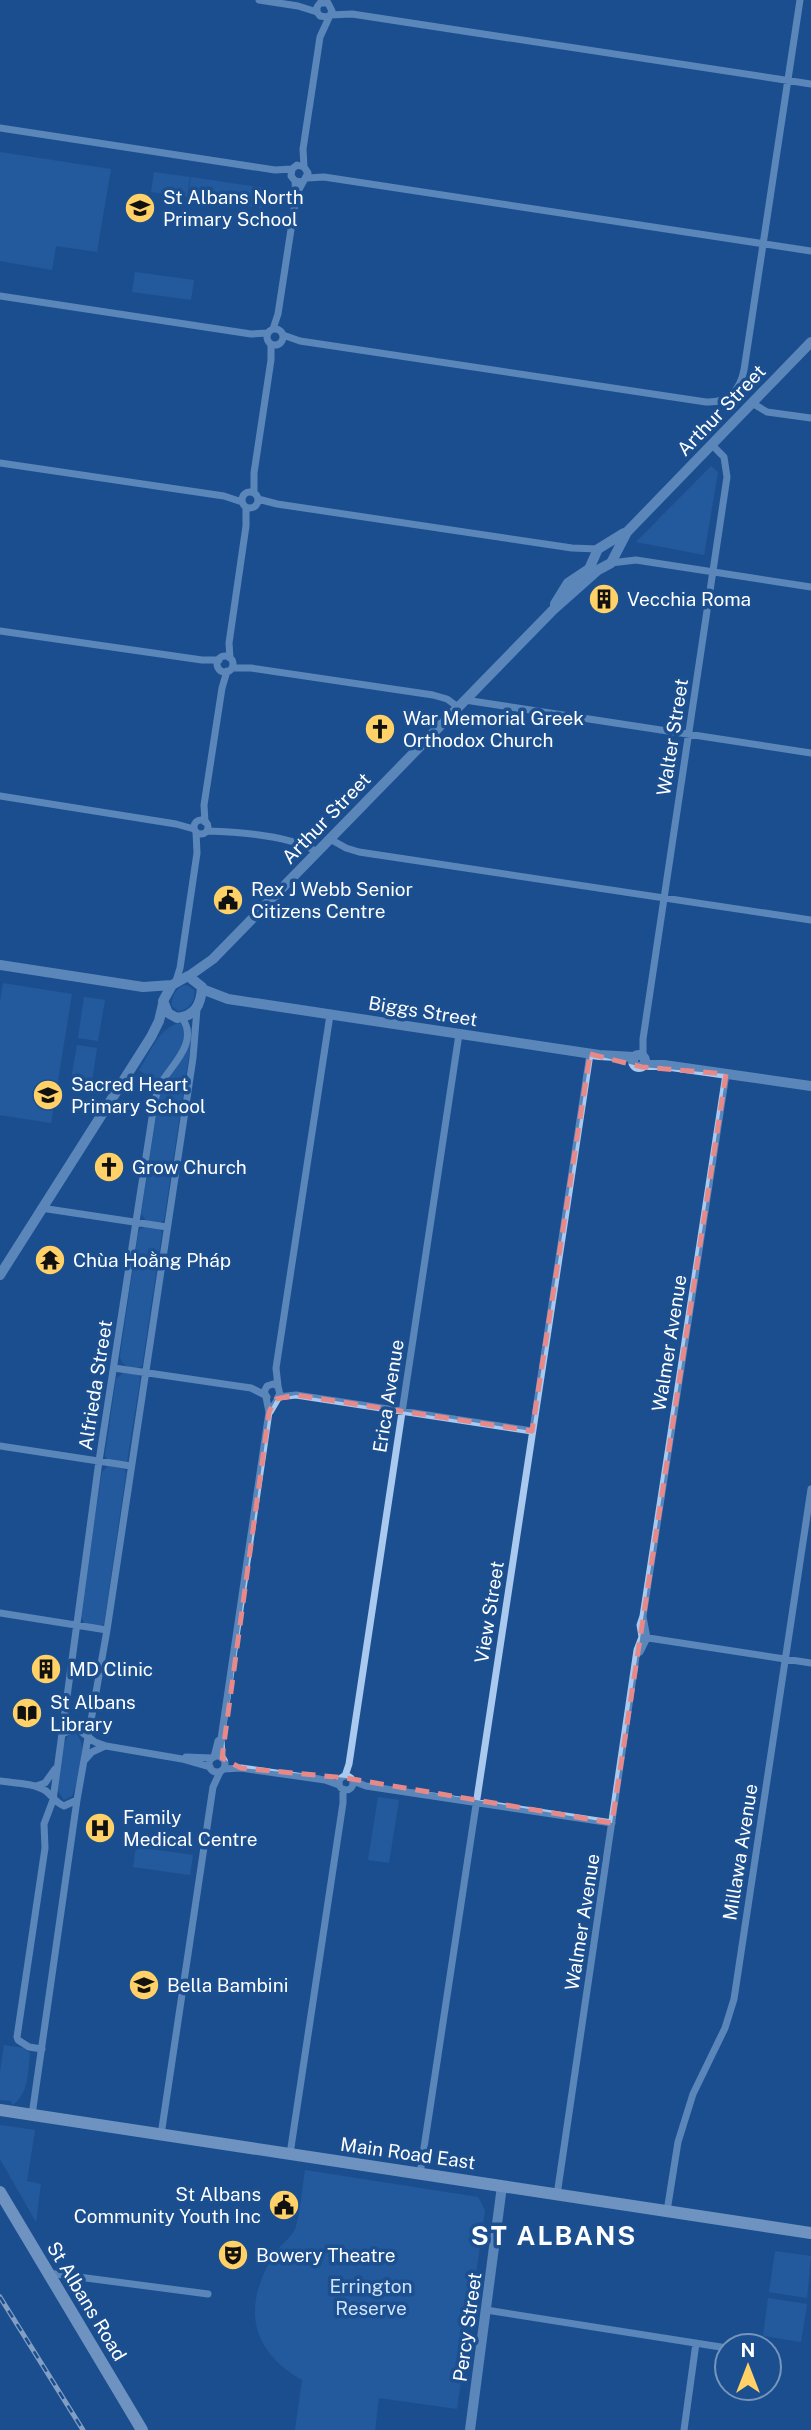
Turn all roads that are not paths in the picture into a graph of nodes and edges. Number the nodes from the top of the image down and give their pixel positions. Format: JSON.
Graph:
{"nodes":[{"id":1,"x":260,"y":0,"type":"edge"},
{"id":2,"x":800,"y":0,"type":"edge"},
{"id":3,"x":330,"y":4,"type":"edge"},
{"id":4,"x":319,"y":7,"type":"edge"},
{"id":5,"x":352,"y":14,"type":"junction"},
{"id":6,"x":328,"y":16,"type":"junction"},
{"id":7,"x":320,"y":37,"type":"junction"},
{"id":8,"x":788,"y":80,"type":"junction"},
{"id":9,"x":811,"y":84,"type":"edge"},
{"id":10,"x":0,"y":128,"type":"edge"},
{"id":11,"x":299,"y":173,"type":"junction"},
{"id":12,"x":763,"y":243,"type":"junction"},
{"id":13,"x":811,"y":251,"type":"edge"},
{"id":14,"x":0,"y":296,"type":"edge"},
{"id":15,"x":275,"y":337,"type":"junction"},
{"id":16,"x":811,"y":342,"type":"edge"},
{"id":17,"x":752,"y":403,"type":"junction"},
{"id":18,"x":811,"y":418,"type":"edge"},
{"id":19,"x":712,"y":445,"type":"junction"},
{"id":20,"x":0,"y":463,"type":"edge"},
{"id":21,"x":250,"y":500,"type":"junction"},
{"id":22,"x":627,"y":532,"type":"junction"},
{"id":23,"x":617,"y":551,"type":"junction"},
{"id":24,"x":598,"y":554,"type":"junction"},
{"id":25,"x":636,"y":560,"type":"junction"},
{"id":26,"x":609,"y":564,"type":"junction"},
{"id":27,"x":713,"y":572,"type":"junction"},
{"id":28,"x":811,"y":587,"type":"edge"},
{"id":29,"x":552,"y":610,"type":"junction"},
{"id":30,"x":0,"y":631,"type":"edge"},
{"id":31,"x":225,"y":664,"type":"junction"},
{"id":32,"x":461,"y":704,"type":"junction"},
{"id":33,"x":688,"y":735,"type":"junction"},
{"id":34,"x":811,"y":753,"type":"edge"},
{"id":35,"x":0,"y":796,"type":"edge"},
{"id":36,"x":201,"y":827,"type":"junction"},
{"id":37,"x":330,"y":839,"type":"junction"},
{"id":38,"x":317,"y":852,"type":"junction"},
{"id":39,"x":664,"y":898,"type":"junction"},
{"id":40,"x":811,"y":920,"type":"edge"},
{"id":41,"x":182,"y":956,"type":"junction"},
{"id":42,"x":213,"y":959,"type":"junction"},
{"id":43,"x":0,"y":965,"type":"edge"},
{"id":44,"x":188,"y":976,"type":"junction"},
{"id":45,"x":174,"y":983,"type":"junction"},
{"id":46,"x":143,"y":987,"type":"junction"},
{"id":47,"x":202,"y":988,"type":"junction"},
{"id":48,"x":228,"y":999,"type":"junction"},
{"id":49,"x":163,"y":1003,"type":"junction"},
{"id":50,"x":199,"y":1006,"type":"junction"},
{"id":51,"x":330,"y":1015,"type":"junction"},
{"id":52,"x":179,"y":1018,"type":"junction"},
{"id":53,"x":459,"y":1034,"type":"junction"},
{"id":54,"x":152,"y":1037,"type":"junction"},
{"id":55,"x":590,"y":1054,"type":"junction"},
{"id":56,"x":639,"y":1059,"type":"junction"},
{"id":57,"x":726,"y":1074,"type":"junction"},
{"id":58,"x":811,"y":1086,"type":"edge"},
{"id":59,"x":41,"y":1208,"type":"junction"},
{"id":60,"x":136,"y":1222,"type":"junction"},
{"id":61,"x":167,"y":1227,"type":"junction"},
{"id":62,"x":0,"y":1275,"type":"edge"},
{"id":63,"x":114,"y":1368,"type":"junction"},
{"id":64,"x":276,"y":1368,"type":"junction"},
{"id":65,"x":146,"y":1373,"type":"junction"},
{"id":66,"x":268,"y":1385,"type":"junction"},
{"id":67,"x":279,"y":1387,"type":"junction"},
{"id":68,"x":251,"y":1388,"type":"junction"},
{"id":69,"x":296,"y":1395,"type":"junction"},
{"id":70,"x":266,"y":1396,"type":"junction"},
{"id":71,"x":277,"y":1398,"type":"junction"},
{"id":72,"x":402,"y":1411,"type":"junction"},
{"id":73,"x":270,"y":1412,"type":"junction"},
{"id":74,"x":532,"y":1431,"type":"junction"},
{"id":75,"x":0,"y":1446,"type":"edge"},
{"id":76,"x":99,"y":1461,"type":"junction"},
{"id":77,"x":131,"y":1466,"type":"junction"},
{"id":78,"x":811,"y":1489,"type":"edge"},
{"id":79,"x":0,"y":1613,"type":"edge"},
{"id":80,"x":76,"y":1625,"type":"junction"},
{"id":81,"x":107,"y":1630,"type":"junction"},
{"id":82,"x":644,"y":1637,"type":"junction"},
{"id":83,"x":786,"y":1659,"type":"junction"},
{"id":84,"x":811,"y":1663,"type":"edge"},
{"id":85,"x":62,"y":1734,"type":"junction"},
{"id":86,"x":87,"y":1735,"type":"junction"},
{"id":87,"x":106,"y":1746,"type":"junction"},
{"id":88,"x":82,"y":1763,"type":"junction"},
{"id":89,"x":217,"y":1764,"type":"junction"},
{"id":90,"x":57,"y":1767,"type":"junction"},
{"id":91,"x":0,"y":1781,"type":"edge"},
{"id":92,"x":346,"y":1783,"type":"junction"},
{"id":93,"x":36,"y":1787,"type":"junction"},
{"id":94,"x":53,"y":1800,"type":"junction"},
{"id":95,"x":77,"y":1800,"type":"junction"},
{"id":96,"x":476,"y":1803,"type":"junction"},
{"id":97,"x":612,"y":1824,"type":"junction"},
{"id":98,"x":42,"y":2049,"type":"junction"},
{"id":99,"x":0,"y":2110,"type":"edge"},
{"id":100,"x":32,"y":2115,"type":"junction"},
{"id":101,"x":162,"y":2135,"type":"junction"},
{"id":102,"x":290,"y":2155,"type":"junction"},
{"id":103,"x":420,"y":2174,"type":"junction"},
{"id":104,"x":502,"y":2186,"type":"junction"},
{"id":105,"x":0,"y":2192,"type":"edge"},
{"id":106,"x":557,"y":2195,"type":"junction"},
{"id":107,"x":667,"y":2211,"type":"junction"},
{"id":108,"x":811,"y":2233,"type":"edge"},
{"id":109,"x":48,"y":2273,"type":"junction"},
{"id":110,"x":208,"y":2294,"type":"dead end"},
{"id":111,"x":486,"y":2310,"type":"junction"},
{"id":112,"x":696,"y":2343,"type":"junction"},
{"id":113,"x":713,"y":2346,"type":"edge"},
{"id":114,"x":142,"y":2430,"type":"edge"},
{"id":115,"x":470,"y":2430,"type":"edge"},
{"id":116,"x":684,"y":2430,"type":"edge"}],
"edges":[{"from":1,"to":4,"type":"street"},
{"from":2,"to":8,"type":"street"},
{"from":3,"to":4,"type":"street"},
{"from":3,"to":5,"type":"street"},
{"from":3,"to":6,"type":"street"},
{"from":4,"to":6,"type":"street"},
{"from":4,"to":7,"type":"street"},
{"from":5,"to":6,"type":"street"},
{"from":5,"to":8,"type":"street"},
{"from":6,"to":7,"type":"street"},
{"from":7,"to":11,"type":"street"},
{"from":8,"to":9,"type":"street"},
{"from":8,"to":12,"type":"street"},
{"from":10,"to":11,"type":"street"},
{"from":11,"to":12,"type":"street"},
{"from":11,"to":15,"type":"street"},
{"from":12,"to":13,"type":"street"},
{"from":12,"to":15,"type":"street"},
{"from":14,"to":15,"type":"street"},
{"from":15,"to":21,"type":"street"},
{"from":16,"to":17,"type":"street","name":"Arthur Street"},
{"from":17,"to":18,"type":"street"},
{"from":17,"to":19,"type":"street","name":"Arthur Street"},
{"from":19,"to":22,"type":"street","name":"Arthur Street"},
{"from":19,"to":27,"type":"street","name":"Walter Street"},
{"from":20,"to":21,"type":"street"},
{"from":21,"to":24,"type":"street"},
{"from":21,"to":31,"type":"street"},
{"from":22,"to":23,"type":"street","name":"Arthur Street"},
{"from":22,"to":24,"type":"street","name":"Arthur Street"},
{"from":23,"to":24,"type":"street"},
{"from":23,"to":25,"type":"street"},
{"from":23,"to":26,"type":"street","name":"Arthur Street"},
{"from":24,"to":26,"type":"street"},
{"from":24,"to":29,"type":"street","name":"Arthur Street"},
{"from":25,"to":26,"type":"street"},
{"from":25,"to":27,"type":"street"},
{"from":26,"to":29,"type":"street","name":"Arthur Street"},
{"from":27,"to":28,"type":"street"},
{"from":27,"to":33,"type":"street","name":"Walter Street"},
{"from":29,"to":32,"type":"street","name":"Arthur Street"},
{"from":30,"to":31,"type":"street"},
{"from":31,"to":32,"type":"street"},
{"from":31,"to":36,"type":"street"},
{"from":32,"to":33,"type":"street"},
{"from":32,"to":37,"type":"street","name":"Arthur Street"},
{"from":33,"to":34,"type":"street"},
{"from":33,"to":39,"type":"street","name":"Walter Street"},
{"from":35,"to":36,"type":"street"},
{"from":36,"to":38,"type":"street"},
{"from":36,"to":41,"type":"street"},
{"from":37,"to":38,"type":"street","name":"Arthur Street"},
{"from":37,"to":39,"type":"street"},
{"from":38,"to":42,"type":"street","name":"Arthur Street"},
{"from":39,"to":40,"type":"street"},
{"from":39,"to":56,"type":"street","name":"Walter Street"},
{"from":41,"to":44,"type":"street"},
{"from":41,"to":45,"type":"street"},
{"from":42,"to":44,"type":"street","name":"Arthur Street"},
{"from":42,"to":47,"type":"street","name":"Arthur Street"},
{"from":43,"to":46,"type":"street"},
{"from":44,"to":45,"type":"street"},
{"from":44,"to":47,"type":"street"},
{"from":45,"to":46,"type":"street"},
{"from":45,"to":49,"type":"street"},
{"from":46,"to":49,"type":"street"},
{"from":47,"to":48,"type":"street","name":"Biggs Street"},
{"from":47,"to":50,"type":"street"},
{"from":48,"to":50,"type":"street","name":"Biggs Street"},
{"from":48,"to":51,"type":"street","name":"Biggs Street"},
{"from":49,"to":52,"type":"street"},
{"from":49,"to":54,"type":"street"},
{"from":50,"to":52,"type":"street"},
{"from":50,"to":61,"type":"street"},
{"from":51,"to":53,"type":"street","name":"Biggs Street"},
{"from":51,"to":64,"type":"street"},
{"from":52,"to":54,"type":"street"},
{"from":52,"to":60,"type":"street","name":"Alfrieda Street"},
{"from":53,"to":55,"type":"street","name":"Biggs Street"},
{"from":53,"to":72,"type":"street","name":"Erica Avenue"},
{"from":54,"to":59,"type":"street"},
{"from":55,"to":56,"type":"street","name":"Biggs Street"},
{"from":55,"to":74,"type":"street","name":"View Street"},
{"from":56,"to":57,"type":"street","name":"Biggs Street"},
{"from":57,"to":58,"type":"street","name":"Biggs Street"},
{"from":57,"to":82,"type":"street","name":"Walmer Avenue"},
{"from":59,"to":60,"type":"street"},
{"from":59,"to":62,"type":"street"},
{"from":60,"to":61,"type":"street"},
{"from":60,"to":63,"type":"street","name":"Alfrieda Street"},
{"from":61,"to":65,"type":"street"},
{"from":63,"to":65,"type":"street"},
{"from":63,"to":76,"type":"street","name":"Alfrieda Street"},
{"from":64,"to":66,"type":"street"},
{"from":64,"to":67,"type":"street"},
{"from":65,"to":68,"type":"street"},
{"from":65,"to":77,"type":"street"},
{"from":66,"to":67,"type":"street"},
{"from":66,"to":68,"type":"street"},
{"from":66,"to":70,"type":"street"},
{"from":67,"to":69,"type":"street"},
{"from":67,"to":71,"type":"street"},
{"from":68,"to":70,"type":"street"},
{"from":69,"to":71,"type":"street"},
{"from":69,"to":72,"type":"street"},
{"from":70,"to":71,"type":"street"},
{"from":70,"to":73,"type":"street"},
{"from":71,"to":73,"type":"street"},
{"from":72,"to":74,"type":"street"},
{"from":72,"to":92,"type":"street","name":"Erica Avenue"},
{"from":73,"to":89,"type":"street"},
{"from":74,"to":96,"type":"street","name":"View Street"},
{"from":75,"to":76,"type":"street"},
{"from":76,"to":77,"type":"street"},
{"from":76,"to":80,"type":"street","name":"Alfrieda Street"},
{"from":77,"to":81,"type":"street"},
{"from":78,"to":83,"type":"street","name":"Millawa Avenue"},
{"from":79,"to":80,"type":"street"},
{"from":80,"to":81,"type":"street"},
{"from":80,"to":85,"type":"street","name":"Alfrieda Street"},
{"from":81,"to":86,"type":"street"},
{"from":82,"to":83,"type":"street"},
{"from":82,"to":97,"type":"street","name":"Walmer Avenue"},
{"from":83,"to":84,"type":"street"},
{"from":83,"to":107,"type":"street","name":"Millawa Avenue"},
{"from":85,"to":86,"type":"street"},
{"from":85,"to":90,"type":"street","name":"Alfrieda Street"},
{"from":86,"to":87,"type":"street"},
{"from":86,"to":88,"type":"street"},
{"from":87,"to":88,"type":"street"},
{"from":87,"to":89,"type":"street"},
{"from":88,"to":95,"type":"street"},
{"from":89,"to":92,"type":"street"},
{"from":89,"to":101,"type":"street"},
{"from":90,"to":93,"type":"street"},
{"from":90,"to":94,"type":"street","name":"Alfrieda Street"},
{"from":91,"to":93,"type":"street"},
{"from":92,"to":96,"type":"street"},
{"from":92,"to":102,"type":"street","name":"Erica Avenue"},
{"from":93,"to":94,"type":"street"},
{"from":94,"to":95,"type":"street"},
{"from":94,"to":98,"type":"street","name":"Alfrieda Street"},
{"from":95,"to":98,"type":"street"},
{"from":96,"to":97,"type":"street"},
{"from":96,"to":103,"type":"street","name":"View Street"},
{"from":97,"to":106,"type":"street","name":"Walmer Avenue"},
{"from":98,"to":100,"type":"street"},
{"from":99,"to":100,"type":"main road","name":"Main Road East"},
{"from":100,"to":101,"type":"main road","name":"Main Road East"},
{"from":101,"to":102,"type":"main road","name":"Main Road East"},
{"from":102,"to":103,"type":"main road","name":"Main Road East"},
{"from":103,"to":104,"type":"main road","name":"Main Road East"},
{"from":104,"to":106,"type":"main road","name":"Main Road East"},
{"from":104,"to":111,"type":"street","name":"Percy Street"},
{"from":105,"to":109,"type":"main road","name":"St Albans Road"},
{"from":106,"to":107,"type":"main road","name":"Main Road East"},
{"from":107,"to":108,"type":"main road","name":"Main Road East"},
{"from":109,"to":110,"type":"street"},
{"from":109,"to":114,"type":"main road","name":"St Albans Road"},
{"from":111,"to":112,"type":"street"},
{"from":111,"to":115,"type":"street","name":"Percy Street"},
{"from":112,"to":113,"type":"street"},
{"from":112,"to":116,"type":"street"}]}
